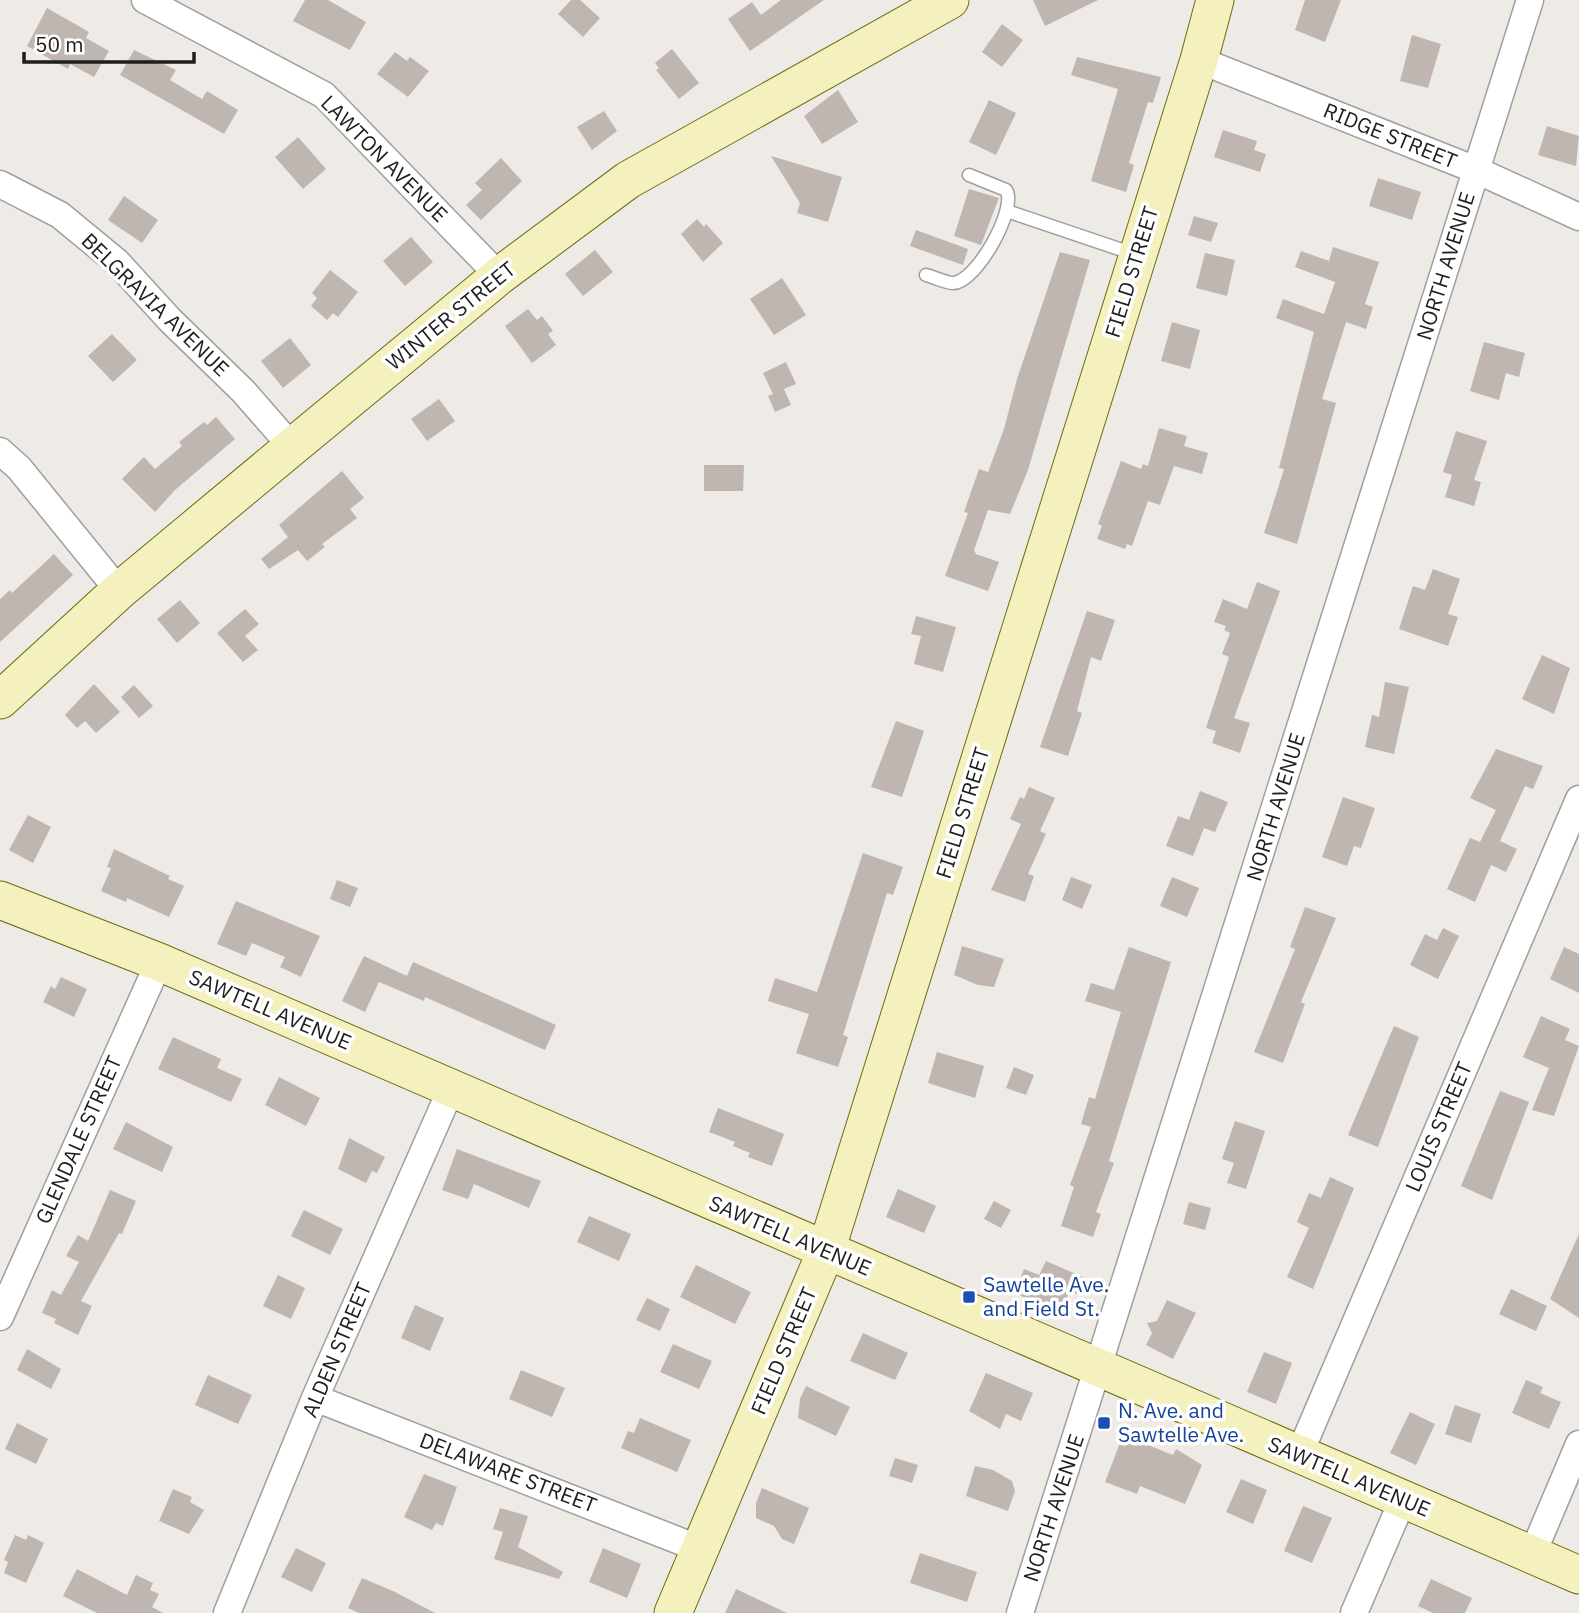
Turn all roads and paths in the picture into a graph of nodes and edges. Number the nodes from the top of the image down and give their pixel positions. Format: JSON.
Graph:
{"nodes":[{"id":1,"x":145,"y":0,"type":"edge"},
{"id":2,"x":950,"y":0,"type":"edge"},
{"id":3,"x":1214,"y":0,"type":"edge"},
{"id":4,"x":1530,"y":0,"type":"edge"},
{"id":5,"x":1199,"y":60,"type":"junction"},
{"id":6,"x":1476,"y":170,"type":"junction"},
{"id":7,"x":969,"y":175,"type":"dead end"},
{"id":8,"x":0,"y":184,"type":"edge"},
{"id":9,"x":1007,"y":211,"type":"junction"},
{"id":10,"x":1579,"y":217,"type":"edge"},
{"id":11,"x":1137,"y":256,"type":"junction"},
{"id":12,"x":926,"y":275,"type":"dead end"},
{"id":13,"x":499,"y":276,"type":"junction"},
{"id":14,"x":292,"y":447,"type":"junction"},
{"id":15,"x":0,"y":451,"type":"edge"},
{"id":16,"x":119,"y":591,"type":"junction"},
{"id":17,"x":0,"y":700,"type":"edge"},
{"id":18,"x":1579,"y":799,"type":"edge"},
{"id":19,"x":0,"y":900,"type":"edge"},
{"id":20,"x":159,"y":962,"type":"junction"},
{"id":21,"x":451,"y":1089,"type":"junction"},
{"id":22,"x":826,"y":1251,"type":"junction"},
{"id":23,"x":0,"y":1317,"type":"edge"},
{"id":24,"x":1099,"y":1369,"type":"junction"},
{"id":25,"x":316,"y":1398,"type":"junction"},
{"id":26,"x":1579,"y":1444,"type":"edge"},
{"id":27,"x":1299,"y":1455,"type":"junction"},
{"id":28,"x":1403,"y":1499,"type":"junction"},
{"id":29,"x":700,"y":1549,"type":"junction"},
{"id":30,"x":1532,"y":1555,"type":"junction"},
{"id":31,"x":1579,"y":1575,"type":"edge"},
{"id":32,"x":227,"y":1613,"type":"edge"},
{"id":33,"x":673,"y":1613,"type":"edge"},
{"id":34,"x":1020,"y":1613,"type":"edge"},
{"id":35,"x":1354,"y":1613,"type":"edge"}],
"edges":[{"from":1,"to":13,"type":"street","name":"LAWTON AVENUE"},
{"from":2,"to":13,"type":"street","name":"WINTER STREET"},
{"from":3,"to":5,"type":"street","name":"FIELD STREET"},
{"from":4,"to":6,"type":"street","name":"NORTH AVENUE"},
{"from":5,"to":6,"type":"street","name":"RIDGE STREET"},
{"from":5,"to":11,"type":"street","name":"FIELD STREET"},
{"from":6,"to":10,"type":"street","name":"RIDGE STREET"},
{"from":6,"to":24,"type":"street","name":"NORTH AVENUE"},
{"from":7,"to":9,"type":"lane"},
{"from":8,"to":14,"type":"street","name":"BELGRAVIA AVENUE"},
{"from":9,"to":11,"type":"lane"},
{"from":9,"to":12,"type":"lane"},
{"from":11,"to":22,"type":"street","name":"FIELD STREET"},
{"from":13,"to":14,"type":"street","name":"WINTER STREET"},
{"from":14,"to":16,"type":"street","name":"WINTER STREET"},
{"from":15,"to":16,"type":"street"},
{"from":16,"to":17,"type":"street","name":"WINTER STREET"},
{"from":18,"to":27,"type":"street","name":"LOUIS STREET"},
{"from":19,"to":20,"type":"street","name":"SAWTELL AVENUE"},
{"from":20,"to":21,"type":"street","name":"SAWTELL AVENUE"},
{"from":20,"to":23,"type":"street","name":"GLENDALE STREET"},
{"from":21,"to":22,"type":"street","name":"SAWTELL AVENUE"},
{"from":21,"to":25,"type":"street","name":"ALDEN STREET"},
{"from":22,"to":24,"type":"street","name":"SAWTELL AVENUE"},
{"from":22,"to":29,"type":"street","name":"FIELD STREET"},
{"from":24,"to":27,"type":"street","name":"SAWTELL AVENUE"},
{"from":24,"to":34,"type":"street","name":"NORTH AVENUE"},
{"from":25,"to":29,"type":"street","name":"DELAWARE STREET"},
{"from":25,"to":32,"type":"street","name":"ALDEN STREET"},
{"from":26,"to":30,"type":"street"},
{"from":27,"to":28,"type":"street","name":"SAWTELL AVENUE"},
{"from":28,"to":30,"type":"street","name":"SAWTELL AVENUE"},
{"from":28,"to":35,"type":"street"},
{"from":29,"to":33,"type":"street","name":"FIELD STREET"},
{"from":30,"to":31,"type":"street","name":"SAWTELL AVENUE"}]}
